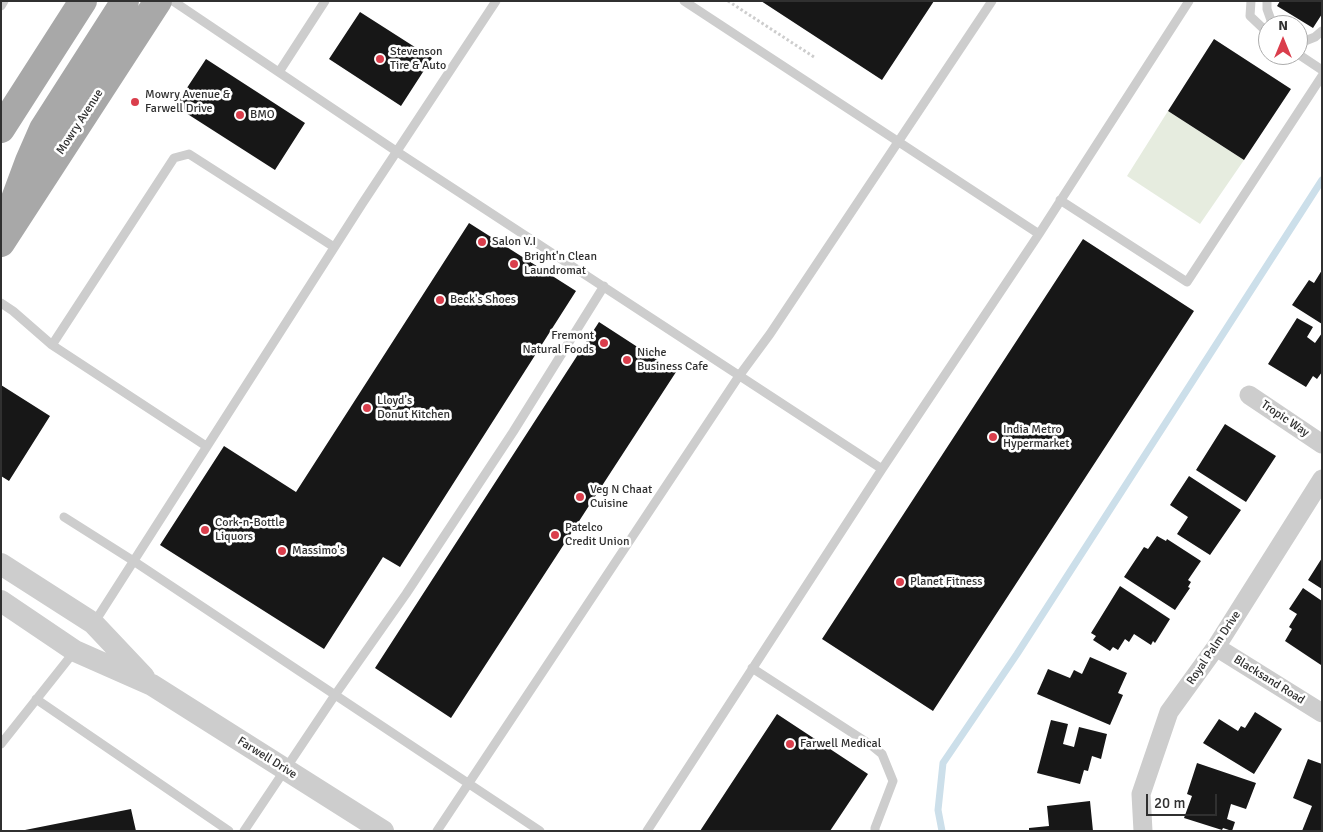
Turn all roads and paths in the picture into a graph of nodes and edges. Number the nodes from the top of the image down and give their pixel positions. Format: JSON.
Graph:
{"nodes":[{"id":1,"x":4,"y":1,"type":"edge"},
{"id":2,"x":83,"y":1,"type":"edge"},
{"id":3,"x":126,"y":1,"type":"edge"},
{"id":4,"x":158,"y":1,"type":"edge"},
{"id":5,"x":173,"y":1,"type":"edge"},
{"id":6,"x":326,"y":1,"type":"edge"},
{"id":7,"x":496,"y":1,"type":"edge"},
{"id":8,"x":684,"y":1,"type":"edge"},
{"id":9,"x":728,"y":1,"type":"edge"},
{"id":10,"x":992,"y":1,"type":"edge"},
{"id":11,"x":1189,"y":1,"type":"edge"},
{"id":12,"x":1251,"y":1,"type":"edge"},
{"id":13,"x":1267,"y":1,"type":"edge"},
{"id":14,"x":1,"y":6,"type":"edge"},
{"id":15,"x":1269,"y":15,"type":"edge"},
{"id":16,"x":1258,"y":24,"type":"edge"},
{"id":17,"x":1322,"y":31,"type":"edge"},
{"id":18,"x":1308,"y":40,"type":"edge"},
{"id":19,"x":814,"y":58,"type":"dead end"},
{"id":20,"x":1308,"y":61,"type":"edge"},
{"id":21,"x":1322,"y":70,"type":"edge"},
{"id":22,"x":280,"y":72,"type":"junction"},
{"id":23,"x":1322,"y":76,"type":"edge"},
{"id":24,"x":1,"y":130,"type":"edge"},
{"id":25,"x":899,"y":142,"type":"junction"},
{"id":26,"x":396,"y":151,"type":"junction"},
{"id":27,"x":1060,"y":200,"type":"junction"},
{"id":28,"x":1039,"y":234,"type":"junction"},
{"id":29,"x":1,"y":239,"type":"edge"},
{"id":30,"x":1,"y":243,"type":"edge"},
{"id":31,"x":334,"y":246,"type":"junction"},
{"id":32,"x":604,"y":286,"type":"junction"},
{"id":33,"x":1,"y":303,"type":"edge"},
{"id":34,"x":52,"y":345,"type":"junction"},
{"id":35,"x":739,"y":376,"type":"junction"},
{"id":36,"x":1249,"y":395,"type":"dead end"},
{"id":37,"x":1322,"y":444,"type":"edge"},
{"id":38,"x":206,"y":446,"type":"junction"},
{"id":39,"x":882,"y":469,"type":"junction"},
{"id":40,"x":1322,"y":479,"type":"edge"},
{"id":41,"x":64,"y":517,"type":"dead end"},
{"id":42,"x":132,"y":560,"type":"junction"},
{"id":43,"x":1,"y":564,"type":"edge"},
{"id":44,"x":1,"y":601,"type":"edge"},
{"id":45,"x":93,"y":623,"type":"junction"},
{"id":46,"x":1216,"y":647,"type":"junction"},
{"id":47,"x":75,"y":651,"type":"junction"},
{"id":48,"x":752,"y":668,"type":"junction"},
{"id":49,"x":152,"y":685,"type":"junction"},
{"id":50,"x":335,"y":695,"type":"junction"},
{"id":51,"x":36,"y":699,"type":"junction"},
{"id":52,"x":1322,"y":713,"type":"edge"},
{"id":53,"x":1,"y":744,"type":"edge"},
{"id":54,"x":286,"y":770,"type":"junction"},
{"id":55,"x":468,"y":783,"type":"junction"},
{"id":56,"x":229,"y":831,"type":"edge"},
{"id":57,"x":244,"y":831,"type":"edge"},
{"id":58,"x":383,"y":831,"type":"edge"},
{"id":59,"x":437,"y":831,"type":"edge"},
{"id":60,"x":540,"y":831,"type":"edge"},
{"id":61,"x":647,"y":831,"type":"edge"},
{"id":62,"x":875,"y":831,"type":"edge"},
{"id":63,"x":1143,"y":831,"type":"edge"}],
"edges":[{"from":1,"to":14,"type":"lane"},
{"from":2,"to":24,"type":"main road"},
{"from":3,"to":29,"type":"main road"},
{"from":4,"to":30,"type":"main road","name":"Mowry Avenue"},
{"from":5,"to":22,"type":"lane"},
{"from":6,"to":22,"type":"lane"},
{"from":7,"to":26,"type":"lane"},
{"from":8,"to":25,"type":"lane"},
{"from":9,"to":19,"type":"path"},
{"from":10,"to":25,"type":"lane"},
{"from":11,"to":27,"type":"lane"},
{"from":12,"to":16,"type":"lane"},
{"from":13,"to":15,"type":"lane"},
{"from":17,"to":18,"type":"lane"},
{"from":20,"to":21,"type":"lane"},
{"from":22,"to":26,"type":"lane"},
{"from":23,"to":27,"type":"lane"},
{"from":25,"to":28,"type":"lane"},
{"from":25,"to":35,"type":"lane"},
{"from":26,"to":31,"type":"lane"},
{"from":26,"to":32,"type":"lane"},
{"from":27,"to":28,"type":"lane"},
{"from":28,"to":39,"type":"lane"},
{"from":31,"to":34,"type":"lane"},
{"from":31,"to":38,"type":"lane"},
{"from":32,"to":35,"type":"lane"},
{"from":32,"to":50,"type":"lane"},
{"from":33,"to":34,"type":"lane"},
{"from":34,"to":38,"type":"lane"},
{"from":35,"to":39,"type":"lane"},
{"from":35,"to":55,"type":"lane"},
{"from":36,"to":37,"type":"street","name":"Tropic Way"},
{"from":38,"to":42,"type":"lane"},
{"from":39,"to":48,"type":"lane"},
{"from":40,"to":46,"type":"street","name":"Royal Palm Drive"},
{"from":41,"to":42,"type":"lane"},
{"from":42,"to":45,"type":"lane"},
{"from":42,"to":50,"type":"lane"},
{"from":43,"to":45,"type":"street","name":"Farwell Drive"},
{"from":44,"to":47,"type":"street","name":"Farwell Drive"},
{"from":45,"to":49,"type":"street","name":"Farwell Drive"},
{"from":46,"to":52,"type":"street","name":"Blacksand Road"},
{"from":46,"to":63,"type":"street","name":"Royal Palm Drive"},
{"from":47,"to":49,"type":"street","name":"Farwell Drive"},
{"from":47,"to":51,"type":"lane"},
{"from":48,"to":61,"type":"lane"},
{"from":48,"to":62,"type":"lane"},
{"from":49,"to":54,"type":"street","name":"Farwell Drive"},
{"from":50,"to":54,"type":"lane"},
{"from":50,"to":55,"type":"lane"},
{"from":51,"to":53,"type":"lane"},
{"from":51,"to":56,"type":"lane"},
{"from":54,"to":57,"type":"lane"},
{"from":54,"to":58,"type":"street","name":"Farwell Drive"},
{"from":55,"to":59,"type":"lane"},
{"from":55,"to":60,"type":"lane"}]}
